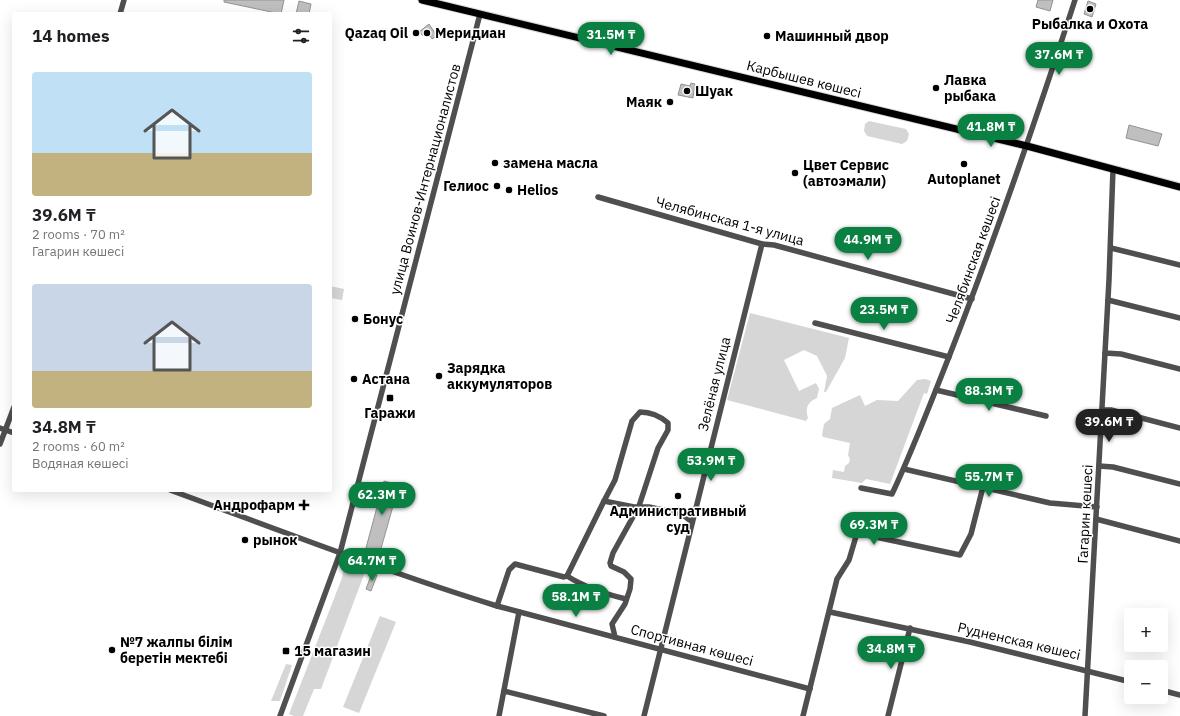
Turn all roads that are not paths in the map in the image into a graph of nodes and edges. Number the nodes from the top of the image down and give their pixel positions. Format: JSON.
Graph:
{"nodes":[{"id":1,"x":124,"y":0,"type":"edge"},
{"id":2,"x":422,"y":0,"type":"edge"},
{"id":3,"x":1075,"y":0,"type":"edge"},
{"id":4,"x":121,"y":12,"type":"edge"},
{"id":5,"x":480,"y":14,"type":"junction"},
{"id":6,"x":1027,"y":146,"type":"junction"},
{"id":7,"x":1113,"y":169,"type":"junction"},
{"id":8,"x":1180,"y":186,"type":"edge"},
{"id":9,"x":598,"y":197,"type":"dead end"},
{"id":10,"x":762,"y":244,"type":"junction"},
{"id":11,"x":1111,"y":248,"type":"junction"},
{"id":12,"x":1180,"y":265,"type":"edge"},
{"id":13,"x":972,"y":299,"type":"junction"},
{"id":14,"x":1108,"y":300,"type":"junction"},
{"id":15,"x":1180,"y":318,"type":"edge"},
{"id":16,"x":815,"y":323,"type":"dead end"},
{"id":17,"x":1106,"y":353,"type":"junction"},
{"id":18,"x":949,"y":357,"type":"junction"},
{"id":19,"x":1180,"y":369,"type":"edge"},
{"id":20,"x":936,"y":390,"type":"junction"},
{"id":21,"x":1102,"y":410,"type":"junction"},
{"id":22,"x":12,"y":411,"type":"edge"},
{"id":23,"x":1046,"y":416,"type":"dead end"},
{"id":24,"x":1180,"y":428,"type":"edge"},
{"id":25,"x":3,"y":429,"type":"edge"},
{"id":26,"x":0,"y":444,"type":"edge"},
{"id":27,"x":1100,"y":466,"type":"junction"},
{"id":28,"x":904,"y":469,"type":"junction"},
{"id":29,"x":1180,"y":484,"type":"edge"},
{"id":30,"x":983,"y":487,"type":"junction"},
{"id":31,"x":861,"y":488,"type":"dead end"},
{"id":32,"x":175,"y":492,"type":"edge"},
{"id":33,"x":604,"y":501,"type":"junction"},
{"id":34,"x":639,"y":506,"type":"junction"},
{"id":35,"x":1097,"y":506,"type":"junction"},
{"id":36,"x":1096,"y":519,"type":"junction"},
{"id":37,"x":692,"y":522,"type":"junction"},
{"id":38,"x":1180,"y":541,"type":"edge"},
{"id":39,"x":340,"y":553,"type":"junction"},
{"id":40,"x":567,"y":576,"type":"junction"},
{"id":41,"x":626,"y":599,"type":"junction"},
{"id":42,"x":497,"y":606,"type":"junction"},
{"id":43,"x":520,"y":612,"type":"junction"},
{"id":44,"x":830,"y":612,"type":"junction"},
{"id":45,"x":910,"y":628,"type":"junction"},
{"id":46,"x":615,"y":637,"type":"junction"},
{"id":47,"x":661,"y":649,"type":"junction"},
{"id":48,"x":1088,"y":670,"type":"junction"},
{"id":49,"x":1124,"y":680,"type":"edge"},
{"id":50,"x":810,"y":689,"type":"junction"},
{"id":51,"x":504,"y":691,"type":"junction"},
{"id":52,"x":1168,"y":692,"type":"edge"},
{"id":53,"x":1180,"y":695,"type":"edge"},
{"id":54,"x":280,"y":716,"type":"edge"},
{"id":55,"x":499,"y":716,"type":"edge"},
{"id":56,"x":604,"y":716,"type":"edge"},
{"id":57,"x":644,"y":716,"type":"edge"},
{"id":58,"x":803,"y":716,"type":"edge"},
{"id":59,"x":888,"y":716,"type":"edge"},
{"id":60,"x":1085,"y":716,"type":"edge"}],
"edges":[{"from":1,"to":4,"type":"street"},
{"from":2,"to":5,"type":"main road","name":"Карбышев көшесі"},
{"from":3,"to":6,"type":"street","name":"Челябинская көшесі"},
{"from":5,"to":6,"type":"main road","name":"Карбышев көшесі"},
{"from":5,"to":39,"type":"street","name":"улица Воинов-Интернационалистов"},
{"from":6,"to":7,"type":"main road","name":"Карбышев көшесі"},
{"from":6,"to":13,"type":"street","name":"Челябинская көшесі"},
{"from":7,"to":8,"type":"main road","name":"Карбышев көшесі"},
{"from":7,"to":11,"type":"street","name":"Гагарин көшесі"},
{"from":9,"to":10,"type":"street","name":"Челябинская 1-я улица"},
{"from":10,"to":13,"type":"street","name":"Челябинская 1-я улица"},
{"from":10,"to":37,"type":"street","name":"Зелёная улица"},
{"from":11,"to":12,"type":"street"},
{"from":11,"to":14,"type":"street","name":"Гагарин көшесі"},
{"from":13,"to":18,"type":"street","name":"Челябинская көшесі"},
{"from":14,"to":15,"type":"street"},
{"from":14,"to":17,"type":"street","name":"Гагарин көшесі"},
{"from":16,"to":18,"type":"street"},
{"from":17,"to":19,"type":"street"},
{"from":17,"to":21,"type":"street","name":"Гагарин көшесі"},
{"from":18,"to":20,"type":"street","name":"Челябинская көшесі"},
{"from":20,"to":23,"type":"street"},
{"from":20,"to":28,"type":"street","name":"Челябинская көшесі"},
{"from":21,"to":24,"type":"street"},
{"from":21,"to":27,"type":"street","name":"Гагарин көшесі"},
{"from":22,"to":25,"type":"street"},
{"from":25,"to":26,"type":"street"},
{"from":27,"to":29,"type":"street"},
{"from":27,"to":35,"type":"street","name":"Гагарин көшесі"},
{"from":28,"to":30,"type":"street"},
{"from":28,"to":31,"type":"street","name":"Челябинская көшесі"},
{"from":30,"to":35,"type":"street"},
{"from":30,"to":44,"type":"street"},
{"from":32,"to":39,"type":"street","name":"Спортивная көшесі"},
{"from":33,"to":34,"type":"street"},
{"from":33,"to":34,"type":"street"},
{"from":33,"to":40,"type":"street"},
{"from":34,"to":37,"type":"street"},
{"from":34,"to":41,"type":"street"},
{"from":35,"to":36,"type":"street","name":"Гагарин көшесі"},
{"from":36,"to":38,"type":"street"},
{"from":36,"to":48,"type":"street","name":"Гагарин көшесі"},
{"from":37,"to":47,"type":"street","name":"Зелёная улица"},
{"from":39,"to":42,"type":"street","name":"Спортивная көшесі"},
{"from":39,"to":54,"type":"street","name":"улица Воинов-Интернационалистов"},
{"from":40,"to":41,"type":"street"},
{"from":40,"to":42,"type":"street"},
{"from":41,"to":46,"type":"street"},
{"from":42,"to":43,"type":"street","name":"Спортивная көшесі"},
{"from":43,"to":46,"type":"street","name":"Спортивная көшесі"},
{"from":43,"to":51,"type":"street"},
{"from":44,"to":45,"type":"street","name":"Рудненская көшесі"},
{"from":44,"to":50,"type":"street"},
{"from":45,"to":48,"type":"street","name":"Рудненская көшесі"},
{"from":45,"to":59,"type":"street"},
{"from":46,"to":47,"type":"street","name":"Спортивная көшесі"},
{"from":47,"to":50,"type":"street","name":"Спортивная көшесі"},
{"from":47,"to":57,"type":"street","name":"Зелёная улица"},
{"from":48,"to":49,"type":"street","name":"Рудненская көшесі"},
{"from":48,"to":60,"type":"street","name":"Гагарин көшесі"},
{"from":50,"to":58,"type":"street"},
{"from":51,"to":55,"type":"street"},
{"from":51,"to":56,"type":"street"},
{"from":52,"to":53,"type":"street"}]}
